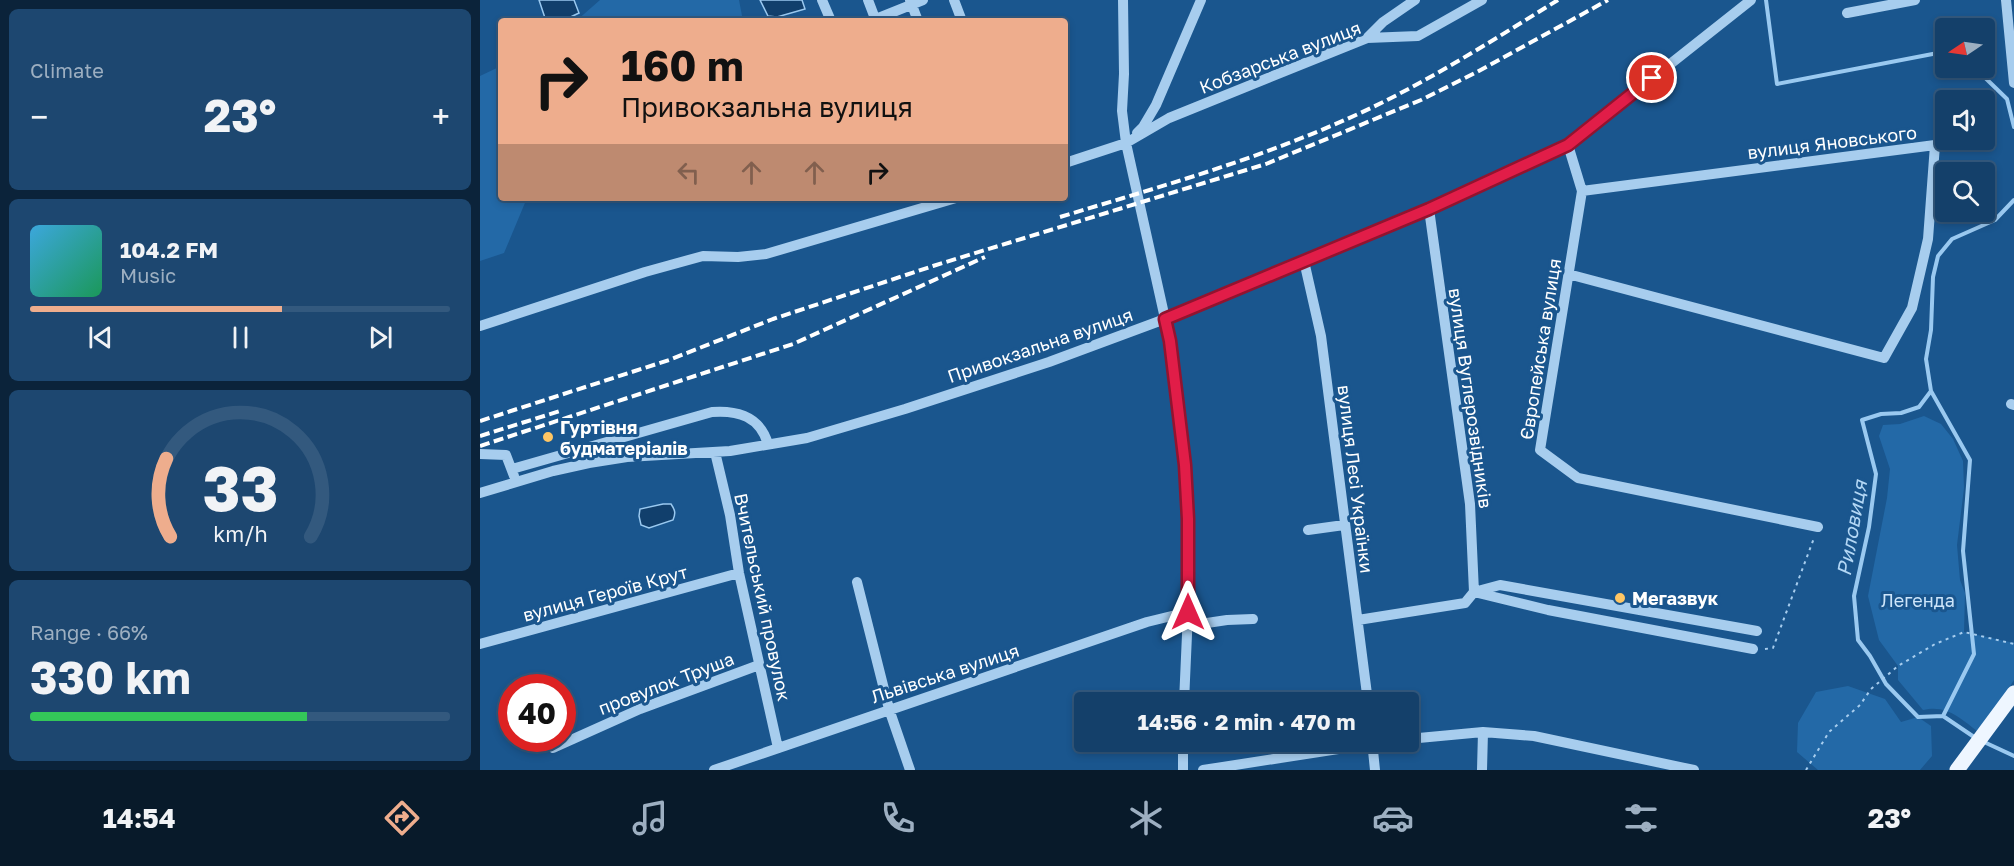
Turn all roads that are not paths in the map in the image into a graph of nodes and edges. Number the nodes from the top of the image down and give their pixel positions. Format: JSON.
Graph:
{"nodes":[{"id":1,"x":822,"y":0,"type":"edge"},
{"id":2,"x":868,"y":0,"type":"edge"},
{"id":3,"x":923,"y":0,"type":"edge"},
{"id":4,"x":954,"y":0,"type":"edge"},
{"id":5,"x":1123,"y":0,"type":"edge"},
{"id":6,"x":1201,"y":0,"type":"edge"},
{"id":7,"x":1415,"y":0,"type":"edge"},
{"id":8,"x":1482,"y":0,"type":"edge"},
{"id":9,"x":1915,"y":0,"type":"edge"},
{"id":10,"x":2006,"y":0,"type":"edge"},
{"id":11,"x":911,"y":2,"type":"edge"},
{"id":12,"x":1747,"y":3,"type":"edge"},
{"id":13,"x":1847,"y":13,"type":"dead end"},
{"id":14,"x":830,"y":18,"type":"edge"},
{"id":15,"x":873,"y":18,"type":"edge"},
{"id":16,"x":878,"y":18,"type":"edge"},
{"id":17,"x":917,"y":18,"type":"edge"},
{"id":18,"x":961,"y":18,"type":"edge"},
{"id":19,"x":1367,"y":38,"type":"junction"},
{"id":20,"x":2014,"y":83,"type":"edge"},
{"id":21,"x":1125,"y":143,"type":"junction"},
{"id":22,"x":1568,"y":145,"type":"junction"},
{"id":23,"x":1068,"y":162,"type":"edge"},
{"id":24,"x":1582,"y":191,"type":"junction"},
{"id":25,"x":943,"y":201,"type":"edge"},
{"id":26,"x":1429,"y":209,"type":"junction"},
{"id":27,"x":1304,"y":261,"type":"junction"},
{"id":28,"x":1568,"y":274,"type":"junction"},
{"id":29,"x":1165,"y":319,"type":"junction"},
{"id":30,"x":480,"y":326,"type":"edge"},
{"id":31,"x":768,"y":444,"type":"junction"},
{"id":32,"x":715,"y":452,"type":"junction"},
{"id":33,"x":480,"y":454,"type":"edge"},
{"id":34,"x":512,"y":469,"type":"junction"},
{"id":35,"x":515,"y":483,"type":"junction"},
{"id":36,"x":480,"y":493,"type":"edge"},
{"id":37,"x":1344,"y":525,"type":"junction"},
{"id":38,"x":1818,"y":527,"type":"road end"},
{"id":39,"x":1308,"y":530,"type":"dead end"},
{"id":40,"x":739,"y":573,"type":"junction"},
{"id":41,"x":857,"y":582,"type":"dead end"},
{"id":42,"x":1474,"y":592,"type":"junction"},
{"id":43,"x":1188,"y":612,"type":"junction"},
{"id":44,"x":1253,"y":619,"type":"dead end"},
{"id":45,"x":1358,"y":620,"type":"junction"},
{"id":46,"x":1187,"y":626,"type":"junction"},
{"id":47,"x":1756,"y":631,"type":"dead end"},
{"id":48,"x":480,"y":644,"type":"edge"},
{"id":49,"x":1753,"y":649,"type":"road end"},
{"id":50,"x":759,"y":665,"type":"junction"},
{"id":51,"x":1184,"y":692,"type":"edge"},
{"id":52,"x":1367,"y":692,"type":"edge"},
{"id":53,"x":2014,"y":693,"type":"edge"},
{"id":54,"x":889,"y":709,"type":"junction"},
{"id":55,"x":1483,"y":732,"type":"junction"},
{"id":56,"x":576,"y":738,"type":"edge"},
{"id":57,"x":1419,"y":738,"type":"edge"},
{"id":58,"x":778,"y":748,"type":"junction"},
{"id":59,"x":1183,"y":752,"type":"edge"},
{"id":60,"x":1312,"y":752,"type":"edge"},
{"id":61,"x":1373,"y":752,"type":"edge"},
{"id":62,"x":714,"y":770,"type":"edge"},
{"id":63,"x":910,"y":770,"type":"edge"},
{"id":64,"x":1183,"y":770,"type":"edge"},
{"id":65,"x":1203,"y":770,"type":"edge"},
{"id":66,"x":1376,"y":770,"type":"edge"},
{"id":67,"x":1482,"y":770,"type":"edge"},
{"id":68,"x":1694,"y":770,"type":"edge"},
{"id":69,"x":1957,"y":770,"type":"edge"}],
"edges":[{"from":1,"to":14,"type":"street"},
{"from":2,"to":15,"type":"street"},
{"from":3,"to":11,"type":"street"},
{"from":4,"to":18,"type":"street"},
{"from":5,"to":21,"type":"street"},
{"from":6,"to":21,"type":"street"},
{"from":7,"to":19,"type":"street"},
{"from":8,"to":19,"type":"street","name":"Кобзарська вулиця"},
{"from":9,"to":13,"type":"street"},
{"from":10,"to":20,"type":"street"},
{"from":11,"to":16,"type":"street"},
{"from":11,"to":17,"type":"street"},
{"from":12,"to":22,"type":"street","name":"Привокзальна вулиця"},
{"from":19,"to":21,"type":"street","name":"Кобзарська вулиця"},
{"from":21,"to":23,"type":"street","name":"Кобзарська вулиця"},
{"from":21,"to":29,"type":"street"},
{"from":22,"to":24,"type":"street","name":"Європейська вулиця"},
{"from":22,"to":26,"type":"street","name":"Привокзальна вулиця"},
{"from":24,"to":28,"type":"street","name":"Європейська вулиця"},
{"from":24,"to":28,"type":"street","name":"вулиця Яновського"},
{"from":25,"to":30,"type":"street"},
{"from":26,"to":27,"type":"street","name":"Привокзальна вулиця"},
{"from":26,"to":42,"type":"street","name":"вулиця Вуглерозвідників"},
{"from":27,"to":29,"type":"street","name":"Привокзальна вулиця"},
{"from":27,"to":37,"type":"street","name":"вулиця Лесі Українки"},
{"from":28,"to":38,"type":"street","name":"Європейська вулиця"},
{"from":29,"to":31,"type":"street","name":"Привокзальна вулиця"},
{"from":29,"to":43,"type":"street"},
{"from":31,"to":32,"type":"street","name":"Привокзальна вулиця"},
{"from":31,"to":34,"type":"street"},
{"from":32,"to":35,"type":"street","name":"Привокзальна вулиця"},
{"from":32,"to":40,"type":"street","name":"Вчительський провулок"},
{"from":33,"to":34,"type":"street"},
{"from":34,"to":35,"type":"street"},
{"from":35,"to":36,"type":"street","name":"Привокзальна вулиця"},
{"from":37,"to":39,"type":"street"},
{"from":37,"to":45,"type":"street","name":"вулиця Лесі Українки"},
{"from":40,"to":48,"type":"street","name":"вулиця Героїв Крут"},
{"from":40,"to":50,"type":"street","name":"Вчительський провулок"},
{"from":41,"to":54,"type":"street"},
{"from":42,"to":45,"type":"street"},
{"from":42,"to":47,"type":"street"},
{"from":42,"to":49,"type":"street"},
{"from":43,"to":46,"type":"street"},
{"from":43,"to":54,"type":"street","name":"Львівська вулиця"},
{"from":44,"to":46,"type":"street"},
{"from":45,"to":52,"type":"street","name":"вулиця Лесі Українки"},
{"from":46,"to":51,"type":"street"},
{"from":50,"to":56,"type":"street","name":"провулок Труша"},
{"from":50,"to":58,"type":"street","name":"Вчительський провулок"},
{"from":53,"to":69,"type":"main road"},
{"from":54,"to":58,"type":"street","name":"Львівська вулиця"},
{"from":54,"to":63,"type":"street"},
{"from":55,"to":57,"type":"street"},
{"from":55,"to":67,"type":"street"},
{"from":55,"to":68,"type":"street"},
{"from":58,"to":62,"type":"street","name":"Львівська вулиця"},
{"from":59,"to":64,"type":"street"},
{"from":60,"to":65,"type":"street"},
{"from":61,"to":66,"type":"street"}]}
